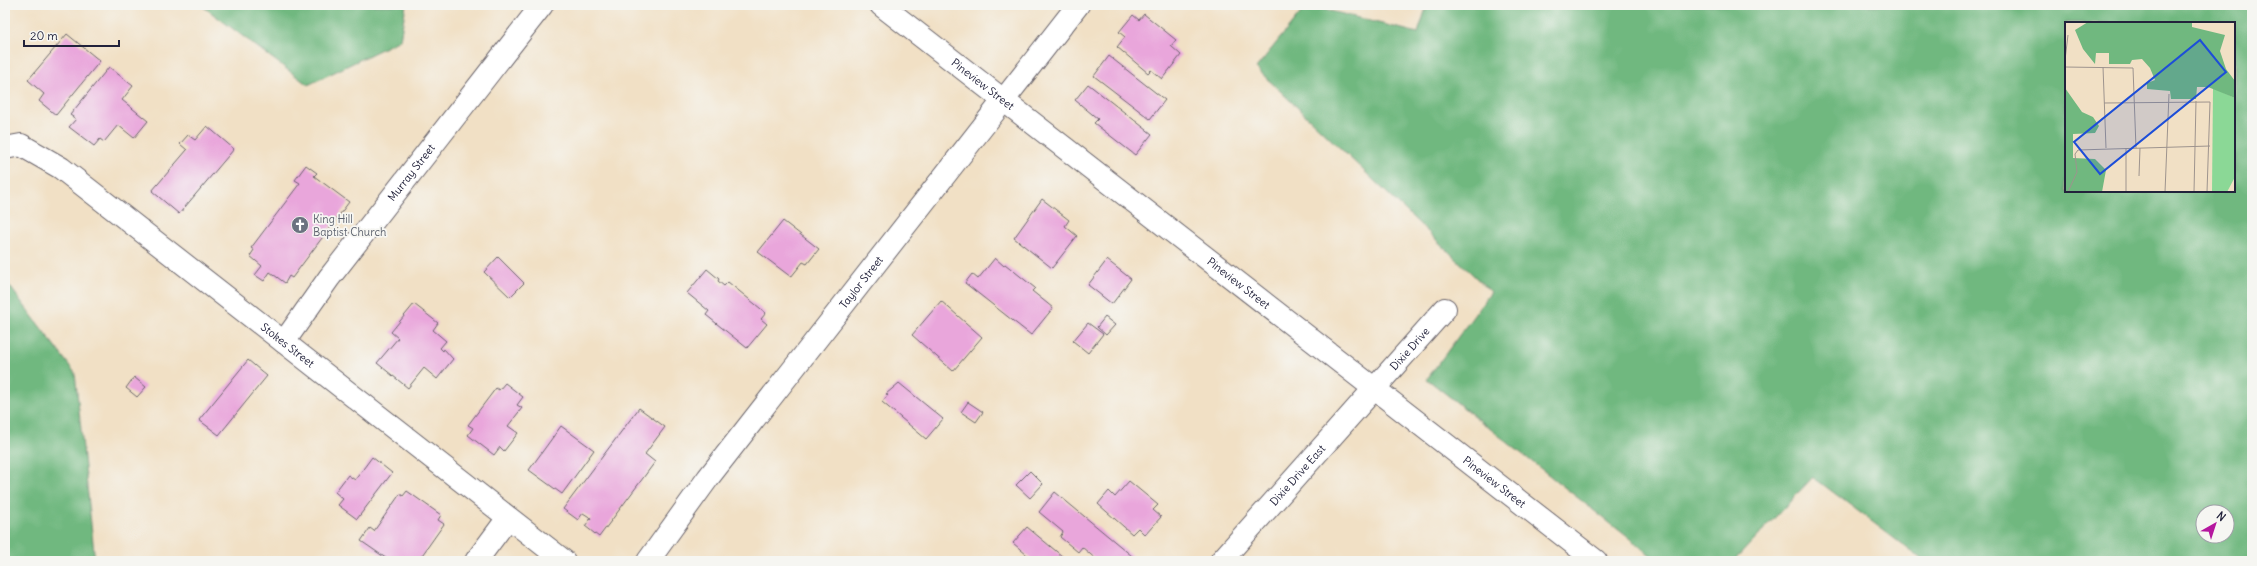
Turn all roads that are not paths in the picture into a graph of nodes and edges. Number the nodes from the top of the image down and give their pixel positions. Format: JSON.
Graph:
{"nodes":[{"id":1,"x":542,"y":5,"type":"edge"},
{"id":2,"x":881,"y":5,"type":"edge"},
{"id":3,"x":1078,"y":5,"type":"edge"},
{"id":4,"x":1003,"y":101,"type":"junction"},
{"id":5,"x":5,"y":148,"type":"edge"},
{"id":6,"x":1444,"y":309,"type":"dead end"},
{"id":7,"x":284,"y":342,"type":"junction"},
{"id":8,"x":1373,"y":388,"type":"junction"},
{"id":9,"x":508,"y":518,"type":"junction"},
{"id":10,"x":476,"y":561,"type":"edge"},
{"id":11,"x":564,"y":561,"type":"edge"},
{"id":12,"x":648,"y":561,"type":"edge"},
{"id":13,"x":1221,"y":561,"type":"edge"},
{"id":14,"x":1596,"y":561,"type":"edge"}],
"edges":[{"from":1,"to":7,"type":"street","name":"Murray Street"},
{"from":2,"to":4,"type":"street","name":"Pineview Street"},
{"from":3,"to":4,"type":"street","name":"Taylor Street"},
{"from":4,"to":8,"type":"street","name":"Pineview Street"},
{"from":4,"to":12,"type":"street","name":"Taylor Street"},
{"from":5,"to":7,"type":"street","name":"Stokes Street"},
{"from":6,"to":8,"type":"street","name":"Dixie Drive"},
{"from":7,"to":9,"type":"street","name":"Stokes Street"},
{"from":8,"to":13,"type":"street","name":"Dixie Drive East"},
{"from":8,"to":14,"type":"street","name":"Pineview Street"},
{"from":9,"to":10,"type":"street"},
{"from":9,"to":11,"type":"street","name":"Stokes Street"}]}
